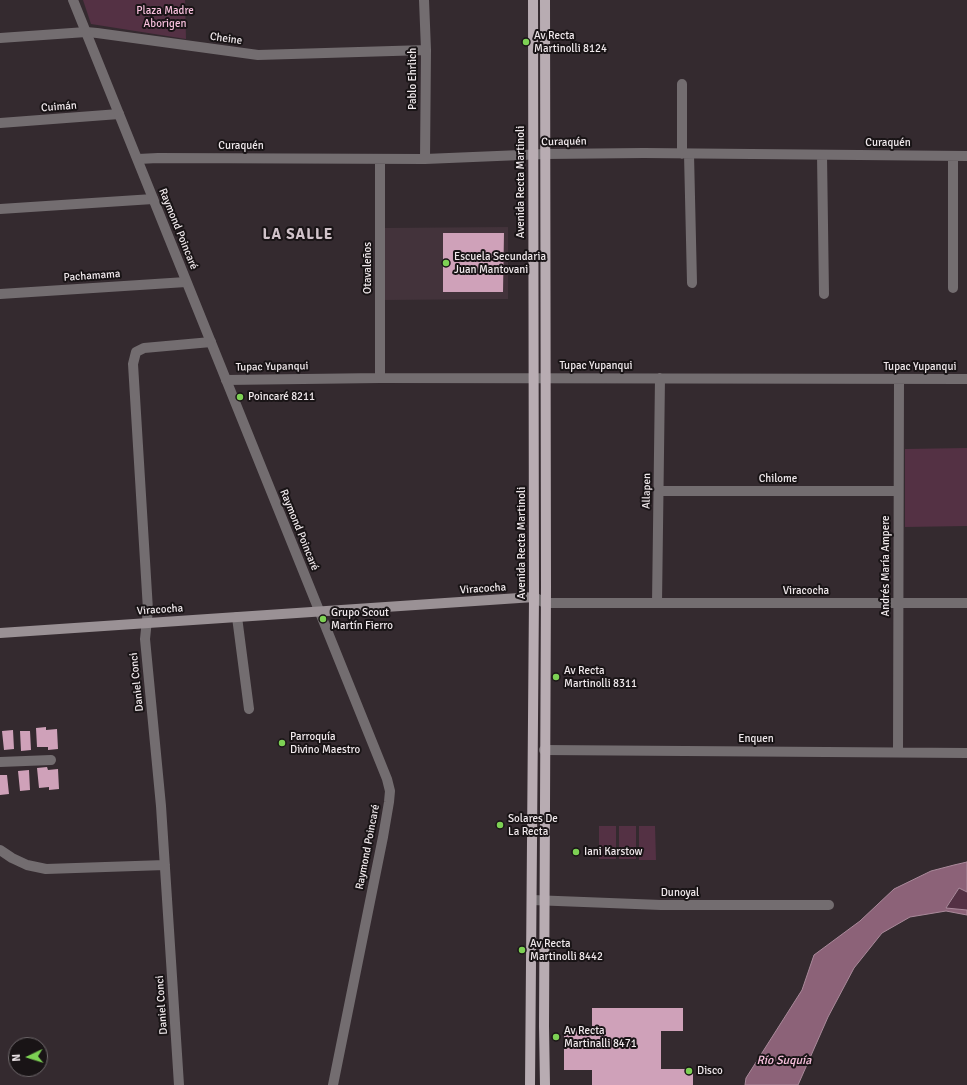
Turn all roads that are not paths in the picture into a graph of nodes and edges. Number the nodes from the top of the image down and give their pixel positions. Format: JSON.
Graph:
{"nodes":[{"id":1,"x":73,"y":0,"type":"edge"},
{"id":2,"x":424,"y":0,"type":"edge"},
{"id":3,"x":533,"y":0,"type":"edge"},
{"id":4,"x":545,"y":0,"type":"edge"},
{"id":5,"x":86,"y":32,"type":"junction"},
{"id":6,"x":0,"y":38,"type":"edge"},
{"id":7,"x":426,"y":50,"type":"junction"},
{"id":8,"x":682,"y":84,"type":"dead end"},
{"id":9,"x":119,"y":114,"type":"junction"},
{"id":10,"x":0,"y":123,"type":"edge"},
{"id":11,"x":545,"y":154,"type":"junction"},
{"id":12,"x":685,"y":154,"type":"junction"},
{"id":13,"x":533,"y":155,"type":"junction"},
{"id":14,"x":822,"y":155,"type":"junction"},
{"id":15,"x":953,"y":156,"type":"junction"},
{"id":16,"x":967,"y":156,"type":"edge"},
{"id":17,"x":138,"y":159,"type":"junction"},
{"id":18,"x":380,"y":159,"type":"junction"},
{"id":19,"x":425,"y":159,"type":"junction"},
{"id":20,"x":153,"y":199,"type":"junction"},
{"id":21,"x":0,"y":209,"type":"edge"},
{"id":22,"x":186,"y":282,"type":"junction"},
{"id":23,"x":692,"y":283,"type":"dead end"},
{"id":24,"x":953,"y":288,"type":"dead end"},
{"id":25,"x":0,"y":294,"type":"edge"},
{"id":26,"x":824,"y":294,"type":"dead end"},
{"id":27,"x":210,"y":342,"type":"junction"},
{"id":28,"x":380,"y":378,"type":"junction"},
{"id":29,"x":534,"y":378,"type":"junction"},
{"id":30,"x":545,"y":378,"type":"junction"},
{"id":31,"x":660,"y":378,"type":"junction"},
{"id":32,"x":899,"y":379,"type":"junction"},
{"id":33,"x":967,"y":379,"type":"edge"},
{"id":34,"x":226,"y":380,"type":"junction"},
{"id":35,"x":659,"y":490,"type":"junction"},
{"id":36,"x":898,"y":491,"type":"junction"},
{"id":37,"x":534,"y":598,"type":"junction"},
{"id":38,"x":545,"y":603,"type":"junction"},
{"id":39,"x":898,"y":603,"type":"junction"},
{"id":40,"x":967,"y":603,"type":"edge"},
{"id":41,"x":657,"y":604,"type":"junction"},
{"id":42,"x":318,"y":611,"type":"junction"},
{"id":43,"x":237,"y":617,"type":"junction"},
{"id":44,"x":148,"y":623,"type":"junction"},
{"id":45,"x":0,"y":633,"type":"edge"},
{"id":46,"x":249,"y":709,"type":"dead end"},
{"id":47,"x":544,"y":750,"type":"junction"},
{"id":48,"x":898,"y":752,"type":"junction"},
{"id":49,"x":967,"y":753,"type":"edge"},
{"id":50,"x":51,"y":760,"type":"dead end"},
{"id":51,"x":0,"y":762,"type":"edge"},
{"id":52,"x":0,"y":850,"type":"edge"},
{"id":53,"x":165,"y":865,"type":"junction"},
{"id":54,"x":532,"y":900,"type":"junction"},
{"id":55,"x":544,"y":900,"type":"junction"},
{"id":56,"x":829,"y":905,"type":"dead end"},
{"id":57,"x":530,"y":1058,"type":"junction"},
{"id":58,"x":179,"y":1085,"type":"edge"},
{"id":59,"x":333,"y":1085,"type":"edge"},
{"id":60,"x":530,"y":1085,"type":"edge"},
{"id":61,"x":536,"y":1085,"type":"edge"},
{"id":62,"x":545,"y":1085,"type":"edge"}],
"edges":[{"from":1,"to":5,"type":"street","name":"Raymond Poincaré"},
{"from":2,"to":7,"type":"street","name":"Pablo Ehrlich"},
{"from":3,"to":13,"type":"main road","name":"Avenida Recta Martinoli"},
{"from":4,"to":11,"type":"main road"},
{"from":5,"to":6,"type":"street","name":"Cheine"},
{"from":5,"to":7,"type":"street","name":"Cheine"},
{"from":5,"to":9,"type":"street","name":"Raymond Poincaré"},
{"from":7,"to":19,"type":"street","name":"Pablo Ehrlich"},
{"from":8,"to":12,"type":"street"},
{"from":9,"to":10,"type":"street","name":"Cuimán"},
{"from":9,"to":17,"type":"street","name":"Raymond Poincaré"},
{"from":11,"to":12,"type":"street","name":"Curaquén"},
{"from":11,"to":13,"type":"street","name":"Curaquén"},
{"from":11,"to":30,"type":"main road"},
{"from":12,"to":14,"type":"street","name":"Curaquén"},
{"from":12,"to":23,"type":"street"},
{"from":13,"to":19,"type":"street","name":"Curaquén"},
{"from":13,"to":29,"type":"main road","name":"Avenida Recta Martinoli"},
{"from":14,"to":15,"type":"street","name":"Curaquén"},
{"from":14,"to":26,"type":"street"},
{"from":15,"to":16,"type":"street","name":"Curaquén"},
{"from":15,"to":24,"type":"street"},
{"from":17,"to":18,"type":"street","name":"Curaquén"},
{"from":17,"to":20,"type":"street","name":"Raymond Poincaré"},
{"from":18,"to":19,"type":"street","name":"Curaquén"},
{"from":18,"to":28,"type":"street","name":"Otavaleños"},
{"from":20,"to":21,"type":"street"},
{"from":20,"to":22,"type":"street","name":"Raymond Poincaré"},
{"from":22,"to":25,"type":"street","name":"Pachamama"},
{"from":22,"to":27,"type":"street","name":"Raymond Poincaré"},
{"from":27,"to":34,"type":"street","name":"Raymond Poincaré"},
{"from":27,"to":44,"type":"street","name":"Daniel Conci"},
{"from":28,"to":29,"type":"street","name":"Tupac Yupanqui"},
{"from":28,"to":34,"type":"street","name":"Tupac Yupanqui"},
{"from":29,"to":30,"type":"street","name":"Tupac Yupanqui"},
{"from":29,"to":37,"type":"main road","name":"Avenida Recta Martinoli"},
{"from":30,"to":31,"type":"street","name":"Tupac Yupanqui"},
{"from":30,"to":38,"type":"main road"},
{"from":31,"to":32,"type":"street","name":"Tupac Yupanqui"},
{"from":31,"to":35,"type":"street","name":"Allapen"},
{"from":32,"to":33,"type":"street","name":"Tupac Yupanqui"},
{"from":32,"to":36,"type":"street","name":"Andrés María Ampere"},
{"from":34,"to":42,"type":"street","name":"Raymond Poincaré"},
{"from":35,"to":36,"type":"street","name":"Chilome"},
{"from":35,"to":41,"type":"street","name":"Allapen"},
{"from":36,"to":39,"type":"street","name":"Andrés María Ampere"},
{"from":37,"to":38,"type":"street","name":"Viracocha"},
{"from":37,"to":42,"type":"main road","name":"Viracocha"},
{"from":37,"to":54,"type":"main road","name":"Avenida Recta Martinoli"},
{"from":38,"to":41,"type":"street","name":"Viracocha"},
{"from":38,"to":47,"type":"main road"},
{"from":39,"to":40,"type":"street","name":"Viracocha"},
{"from":39,"to":41,"type":"street","name":"Viracocha"},
{"from":39,"to":48,"type":"street","name":"Andrés María Ampere"},
{"from":42,"to":43,"type":"main road","name":"Viracocha"},
{"from":42,"to":59,"type":"street","name":"Raymond Poincaré"},
{"from":43,"to":44,"type":"main road","name":"Viracocha"},
{"from":43,"to":46,"type":"street"},
{"from":44,"to":45,"type":"main road","name":"Viracocha"},
{"from":44,"to":53,"type":"street","name":"Daniel Conci"},
{"from":47,"to":48,"type":"street","name":"Enquen"},
{"from":47,"to":55,"type":"main road"},
{"from":48,"to":49,"type":"street","name":"Enquen"},
{"from":50,"to":51,"type":"street"},
{"from":52,"to":53,"type":"street"},
{"from":53,"to":58,"type":"street","name":"Daniel Conci"},
{"from":54,"to":55,"type":"street","name":"Dunoyal"},
{"from":54,"to":57,"type":"main road","name":"Avenida Recta Martinoli"},
{"from":55,"to":56,"type":"street","name":"Dunoyal"},
{"from":55,"to":62,"type":"main road"},
{"from":57,"to":60,"type":"main road","name":"Avenida Recta Martinoli"},
{"from":57,"to":61,"type":"main road"}]}
